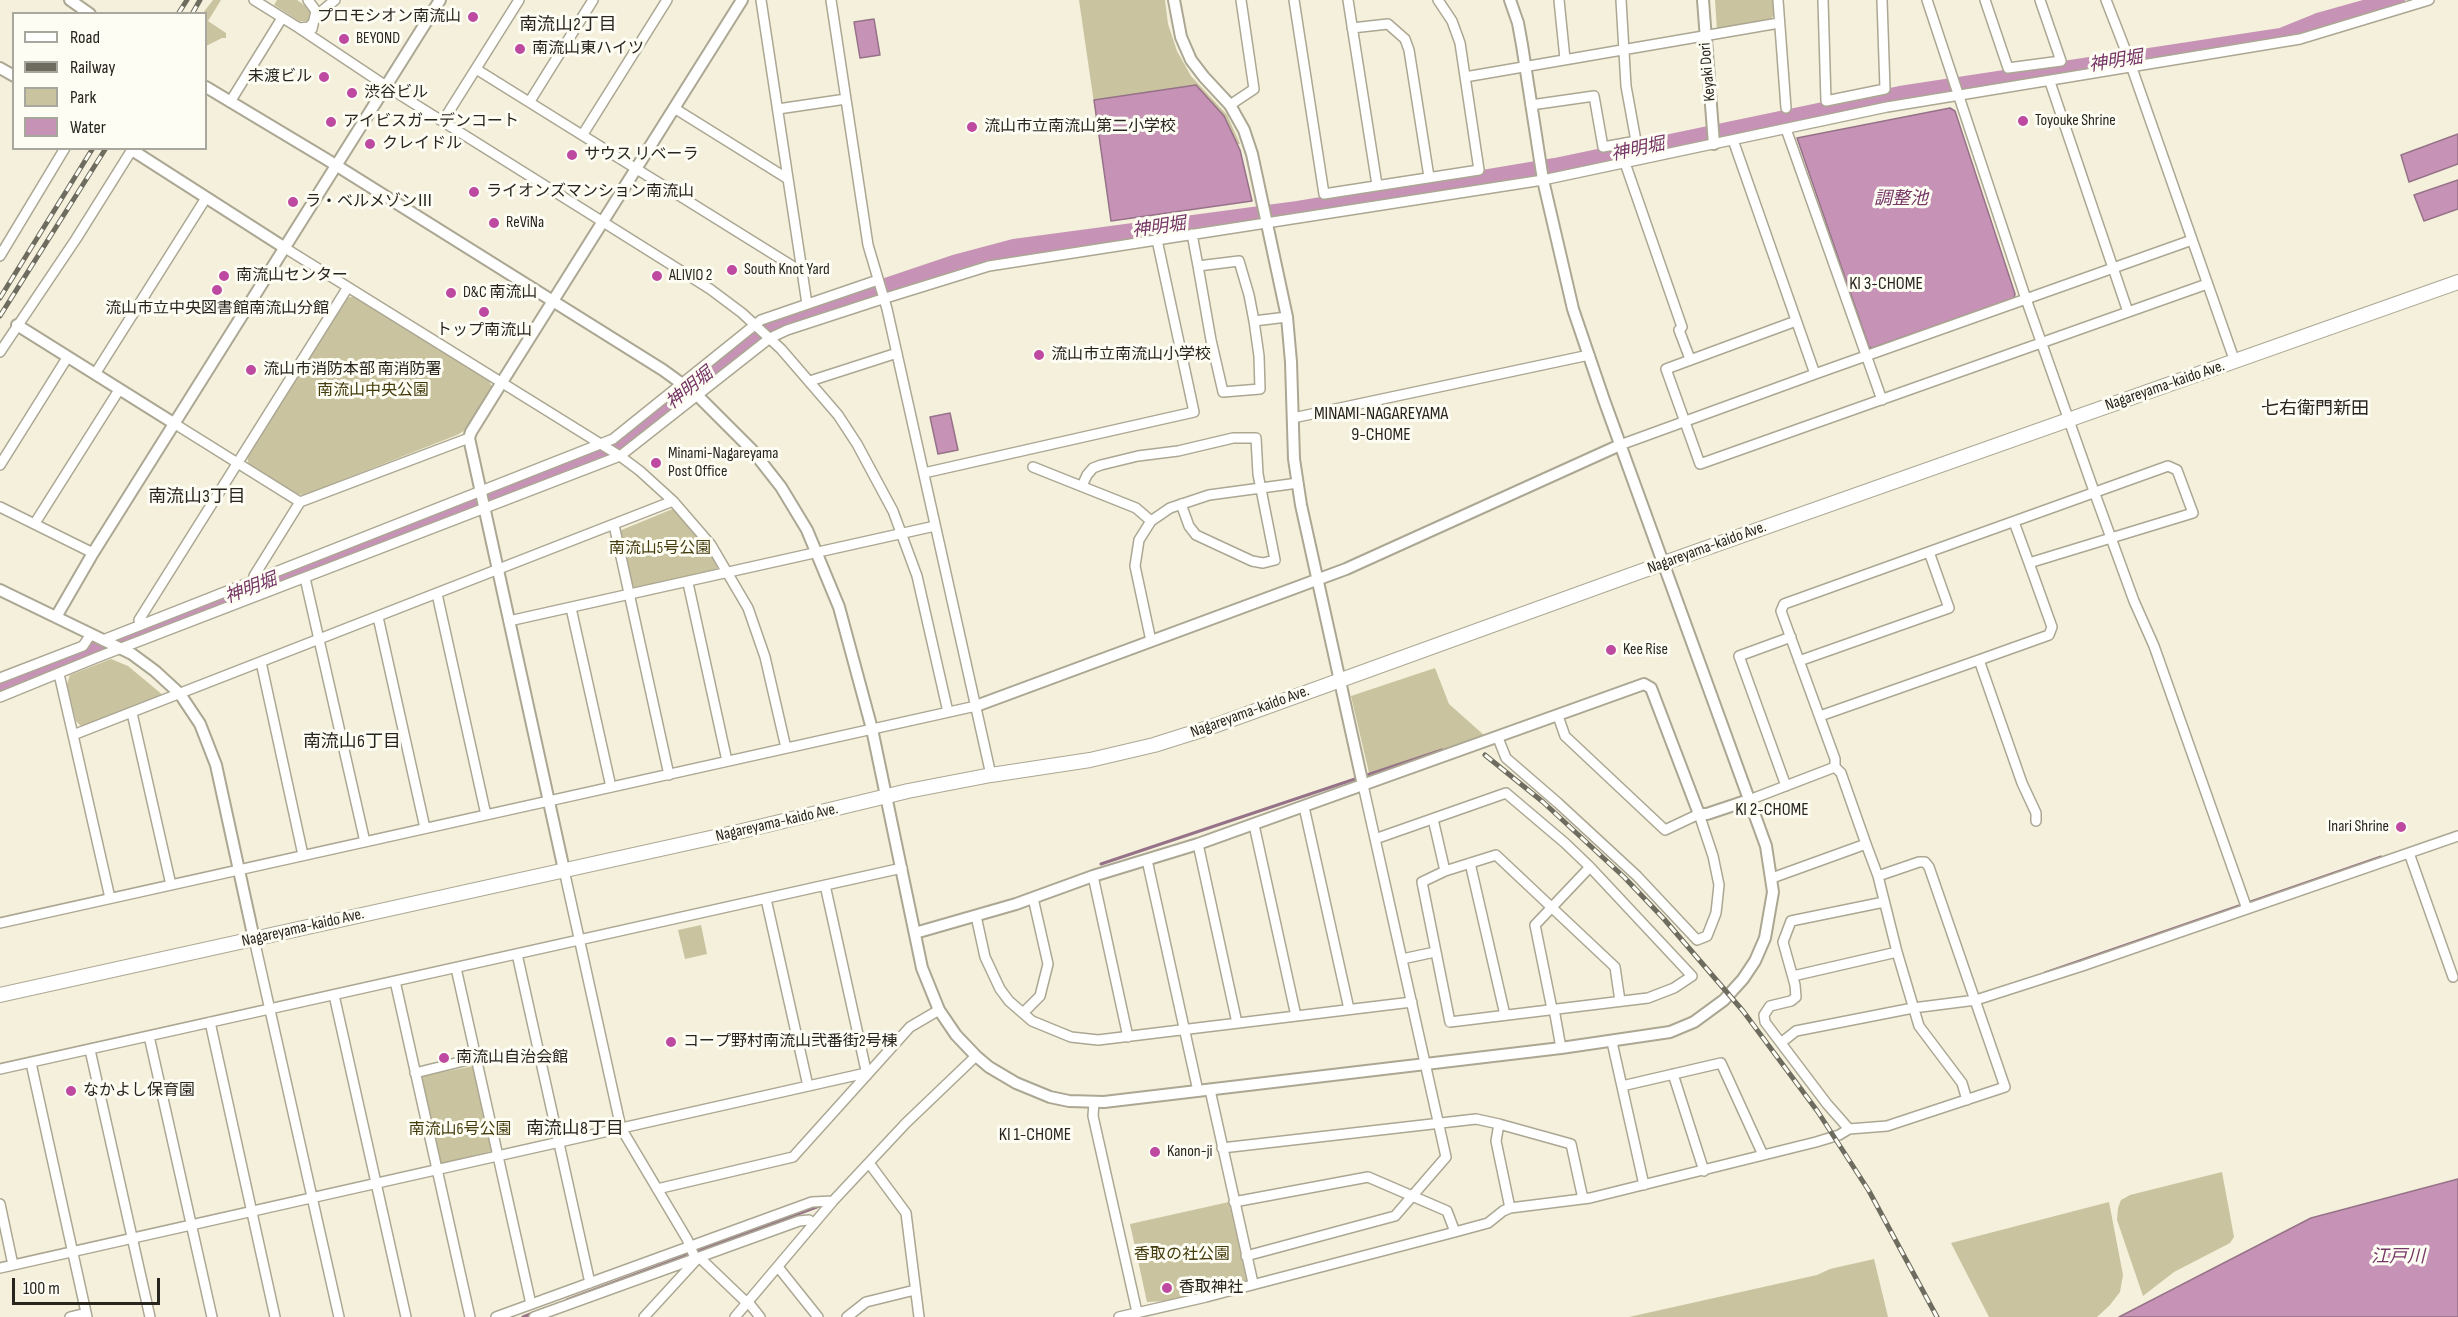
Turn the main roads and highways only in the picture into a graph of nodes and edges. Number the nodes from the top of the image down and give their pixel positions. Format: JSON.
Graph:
{"nodes":[{"id":1,"x":2458,"y":282,"type":"edge"},
{"id":2,"x":0,"y":995,"type":"edge"}],
"edges":[{"from":1,"to":2,"type":"main road","name":"Nagareyama-kaido Ave."}]}
